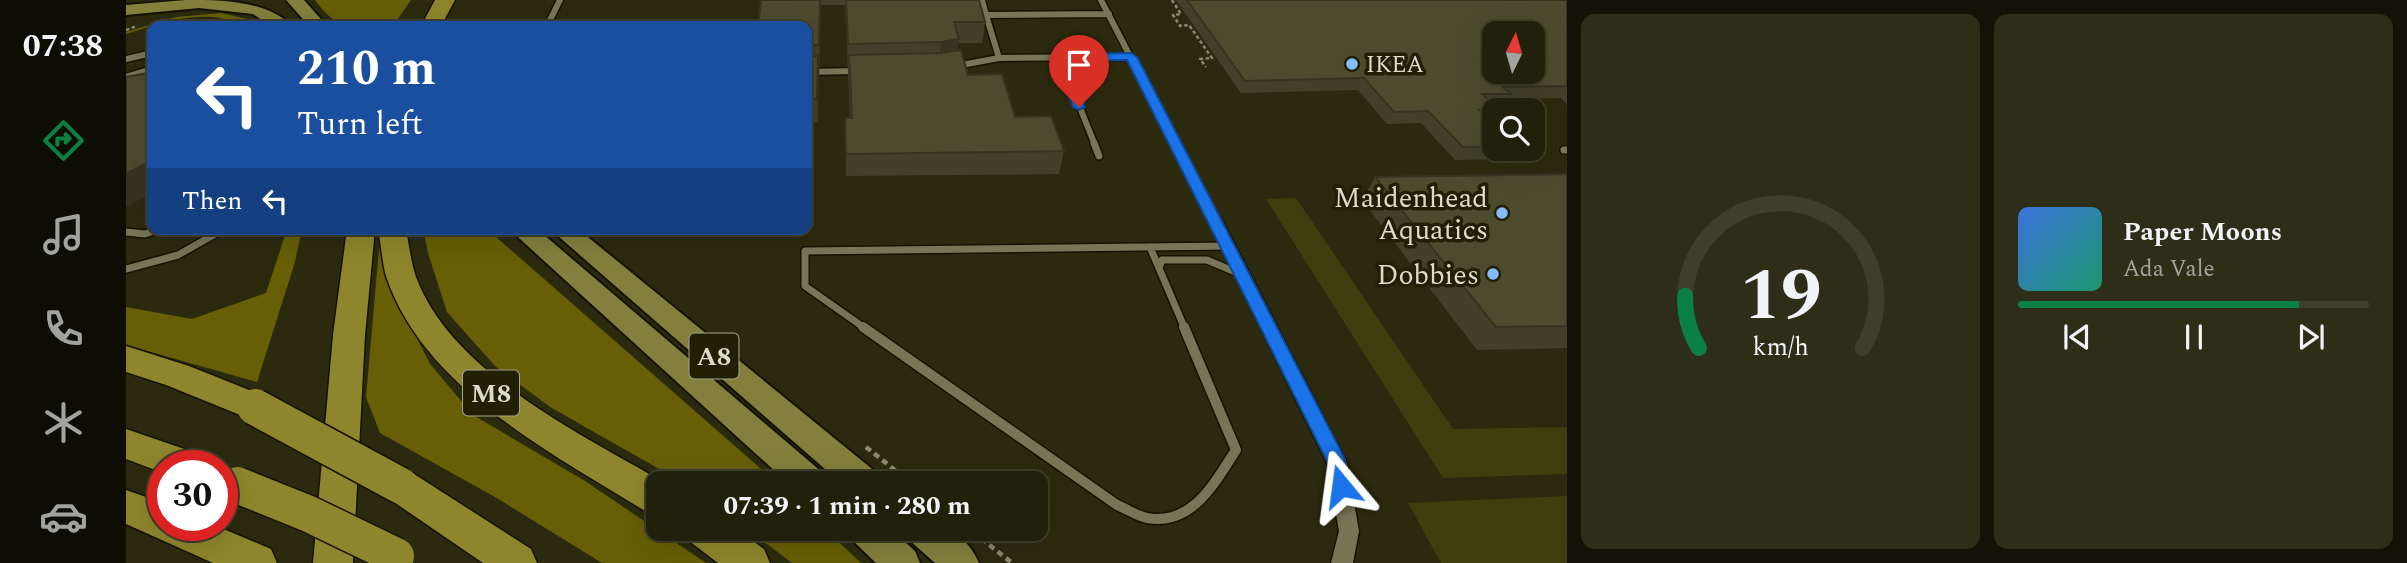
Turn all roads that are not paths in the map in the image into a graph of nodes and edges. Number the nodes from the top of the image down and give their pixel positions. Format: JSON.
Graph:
{"nodes":[{"id":1,"x":220,"y":0,"type":"edge"},
{"id":2,"x":295,"y":0,"type":"edge"},
{"id":3,"x":445,"y":0,"type":"edge"},
{"id":4,"x":464,"y":0,"type":"edge"},
{"id":5,"x":560,"y":0,"type":"edge"},
{"id":6,"x":982,"y":0,"type":"edge"},
{"id":7,"x":1101,"y":0,"type":"edge"},
{"id":8,"x":196,"y":4,"type":"junction"},
{"id":9,"x":175,"y":7,"type":"junction"},
{"id":10,"x":126,"y":10,"type":"edge"},
{"id":11,"x":1109,"y":14,"type":"junction"},
{"id":12,"x":986,"y":15,"type":"junction"},
{"id":13,"x":275,"y":21,"type":"edge"},
{"id":14,"x":314,"y":21,"type":"edge"},
{"id":15,"x":434,"y":21,"type":"edge"},
{"id":16,"x":454,"y":21,"type":"edge"},
{"id":17,"x":550,"y":21,"type":"edge"},
{"id":18,"x":126,"y":23,"type":"edge"},
{"id":19,"x":147,"y":53,"type":"edge"},
{"id":20,"x":1131,"y":57,"type":"junction"},
{"id":21,"x":999,"y":58,"type":"junction"},
{"id":22,"x":1060,"y":58,"type":"junction"},
{"id":23,"x":126,"y":59,"type":"edge"},
{"id":24,"x":952,"y":67,"type":"edge"},
{"id":25,"x":147,"y":71,"type":"edge"},
{"id":26,"x":860,"y":71,"type":"edge"},
{"id":27,"x":812,"y":72,"type":"edge"},
{"id":28,"x":126,"y":77,"type":"edge"},
{"id":29,"x":1099,"y":156,"type":"dead end"},
{"id":30,"x":1214,"y":218,"type":"joint"},
{"id":31,"x":126,"y":232,"type":"edge"},
{"id":32,"x":147,"y":233,"type":"edge"},
{"id":33,"x":216,"y":235,"type":"edge"},
{"id":34,"x":360,"y":235,"type":"edge"},
{"id":35,"x":393,"y":235,"type":"edge"},
{"id":36,"x":527,"y":235,"type":"edge"},
{"id":37,"x":569,"y":235,"type":"edge"},
{"id":38,"x":1228,"y":246,"type":"junction"},
{"id":39,"x":1150,"y":247,"type":"junction"},
{"id":40,"x":1159,"y":268,"type":"junction"},
{"id":41,"x":126,"y":269,"type":"edge"},
{"id":42,"x":1242,"y":275,"type":"junction"},
{"id":43,"x":126,"y":359,"type":"edge"},
{"id":44,"x":126,"y":444,"type":"edge"},
{"id":45,"x":147,"y":451,"type":"edge"},
{"id":46,"x":797,"y":471,"type":"edge"},
{"id":47,"x":852,"y":471,"type":"edge"},
{"id":48,"x":238,"y":485,"type":"edge"},
{"id":49,"x":646,"y":492,"type":"edge"},
{"id":50,"x":126,"y":506,"type":"edge"},
{"id":51,"x":147,"y":515,"type":"edge"},
{"id":52,"x":207,"y":541,"type":"edge"},
{"id":53,"x":720,"y":541,"type":"edge"},
{"id":54,"x":877,"y":541,"type":"edge"},
{"id":55,"x":935,"y":541,"type":"edge"},
{"id":56,"x":241,"y":556,"type":"edge"},
{"id":57,"x":403,"y":560,"type":"edge"},
{"id":58,"x":333,"y":563,"type":"edge"},
{"id":59,"x":517,"y":563,"type":"edge"},
{"id":60,"x":750,"y":563,"type":"edge"},
{"id":61,"x":902,"y":563,"type":"edge"},
{"id":62,"x":961,"y":563,"type":"edge"},
{"id":63,"x":1342,"y":563,"type":"edge"}],
"edges":[{"from":1,"to":8,"type":"main road"},
{"from":2,"to":14,"type":"main road"},
{"from":3,"to":15,"type":"highway"},
{"from":4,"to":16,"type":"highway"},
{"from":5,"to":17,"type":"lane"},
{"from":6,"to":12,"type":"lane"},
{"from":7,"to":11,"type":"lane"},
{"from":8,"to":9,"type":"main road"},
{"from":8,"to":13,"type":"main road"},
{"from":9,"to":10,"type":"main road"},
{"from":9,"to":18,"type":"main road"},
{"from":11,"to":12,"type":"lane"},
{"from":11,"to":20,"type":"lane"},
{"from":12,"to":21,"type":"lane"},
{"from":19,"to":23,"type":"lane"},
{"from":20,"to":22,"type":"lane"},
{"from":20,"to":30,"type":"lane"},
{"from":21,"to":22,"type":"lane"},
{"from":21,"to":24,"type":"lane"},
{"from":22,"to":29,"type":"lane"},
{"from":25,"to":28,"type":"lane"},
{"from":26,"to":27,"type":"lane"},
{"from":30,"to":38,"type":"street"},
{"from":31,"to":32,"type":"lane"},
{"from":33,"to":41,"type":"lane"},
{"from":34,"to":58,"type":"highway"},
{"from":35,"to":49,"type":"highway","number":"M8"},
{"from":36,"to":46,"type":"main road","number":"A8"},
{"from":37,"to":47,"type":"main road","number":"A8"},
{"from":38,"to":39,"type":"lane"},
{"from":38,"to":42,"type":"street"},
{"from":39,"to":40,"type":"lane"},
{"from":39,"to":40,"type":"lane"},
{"from":40,"to":42,"type":"lane"},
{"from":42,"to":63,"type":"street"},
{"from":43,"to":59,"type":"highway","bridge":true},
{"from":44,"to":45,"type":"highway"},
{"from":48,"to":57,"type":"highway","bridge":true},
{"from":50,"to":51,"type":"highway"},
{"from":52,"to":56,"type":"highway"},
{"from":53,"to":60,"type":"highway"},
{"from":54,"to":61,"type":"main road"},
{"from":55,"to":62,"type":"main road"}]}
